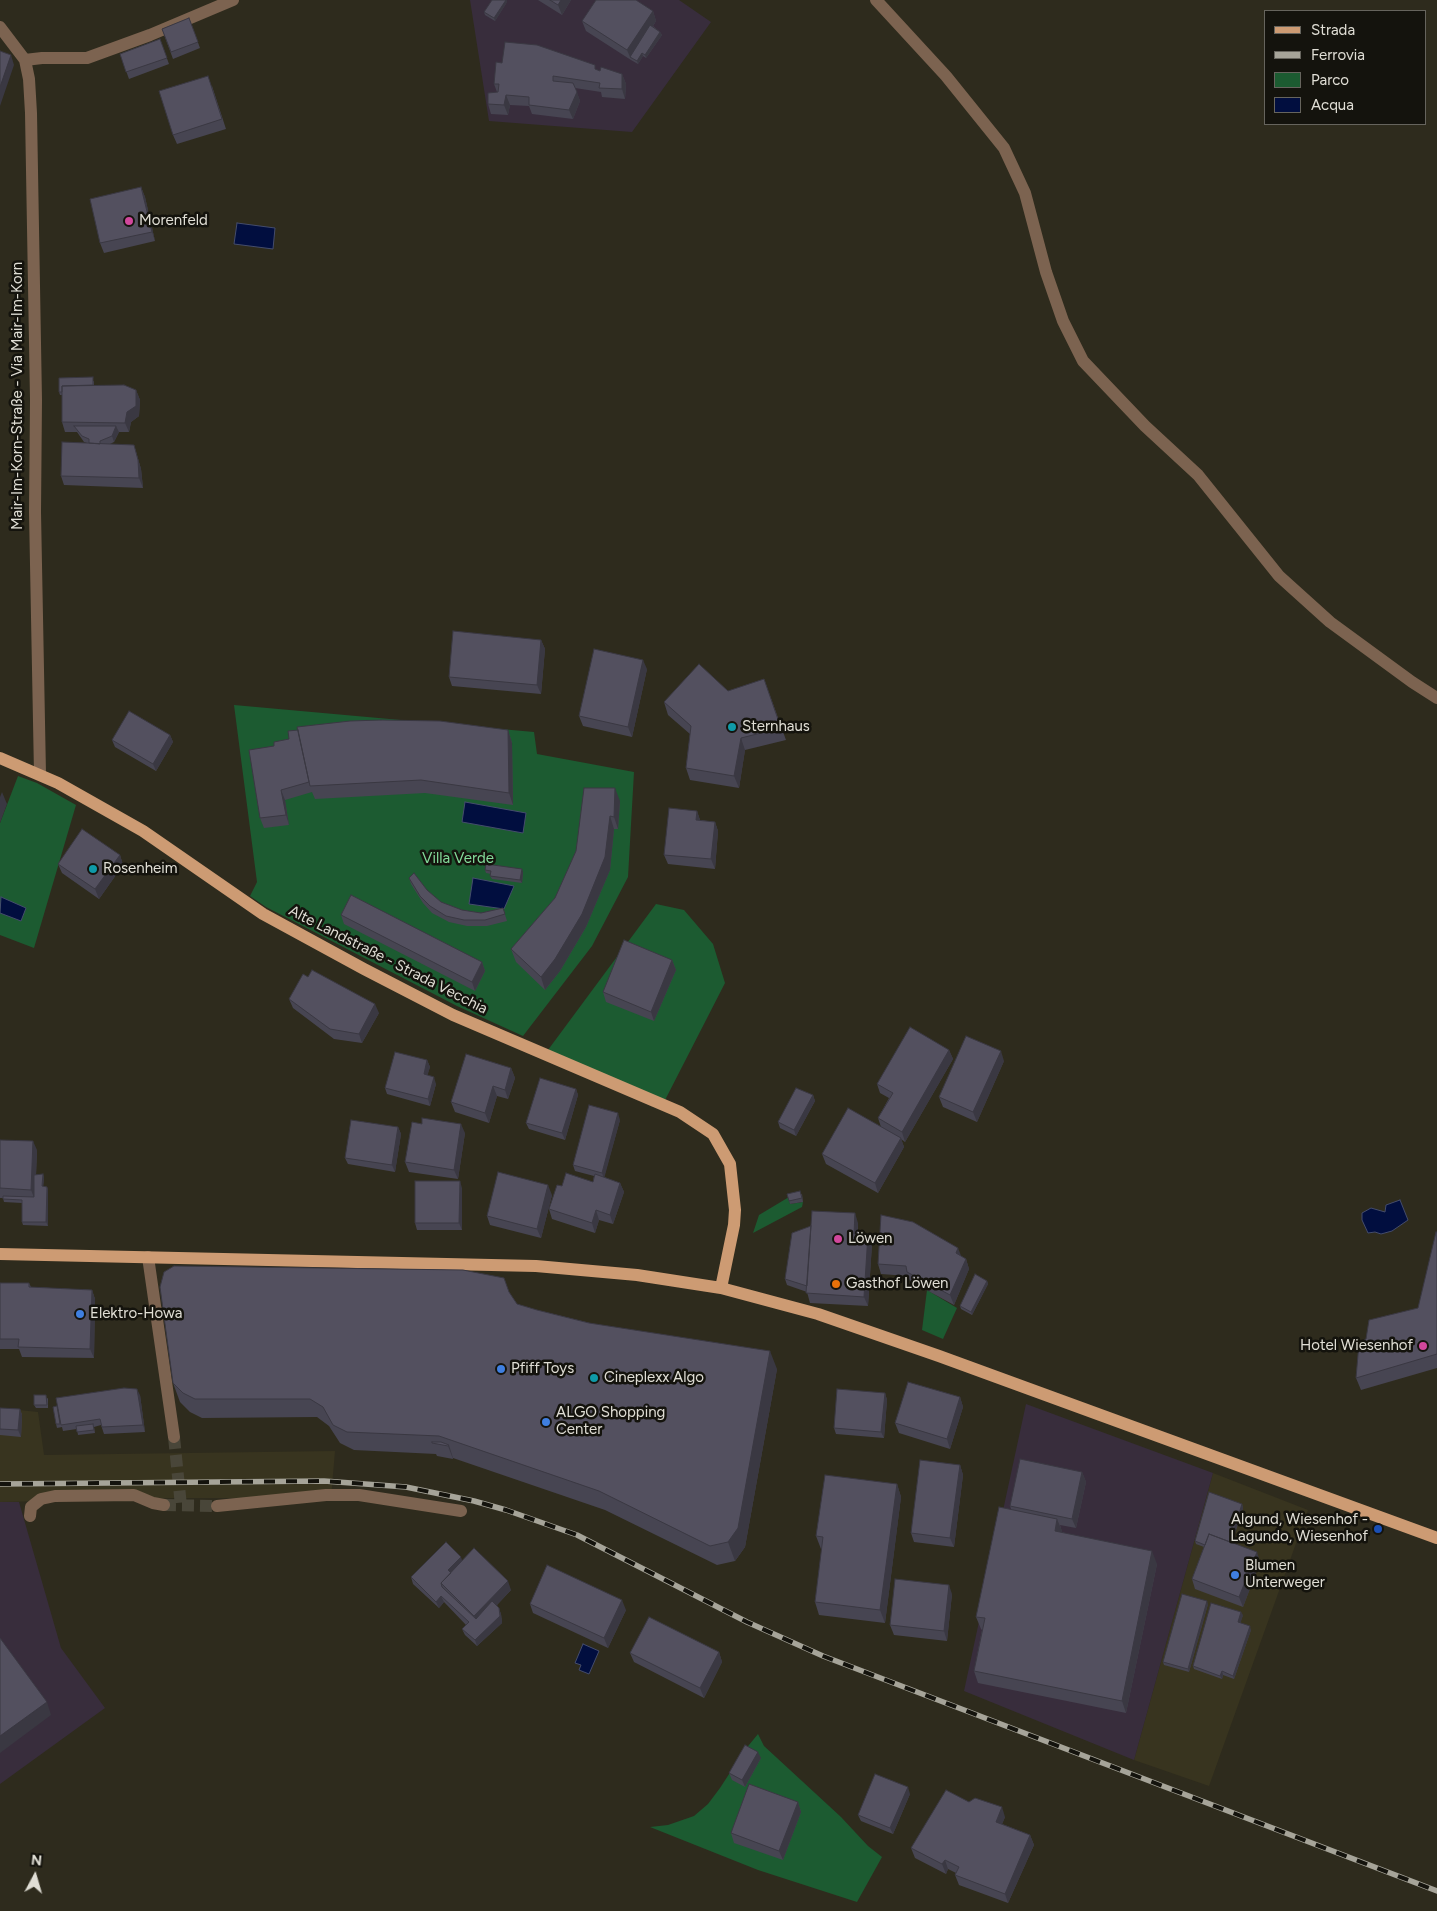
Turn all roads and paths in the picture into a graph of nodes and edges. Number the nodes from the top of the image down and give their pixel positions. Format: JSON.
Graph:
{"nodes":[{"id":1,"x":233,"y":0,"type":"edge"},
{"id":2,"x":876,"y":0,"type":"edge"},
{"id":3,"x":0,"y":27,"type":"edge"},
{"id":4,"x":25,"y":60,"type":"junction"},
{"id":5,"x":1437,"y":698,"type":"edge"},
{"id":6,"x":0,"y":758,"type":"edge"},
{"id":7,"x":40,"y":774,"type":"junction"},
{"id":8,"x":0,"y":1254,"type":"edge"},
{"id":9,"x":148,"y":1257,"type":"junction"},
{"id":10,"x":721,"y":1288,"type":"junction"},
{"id":11,"x":174,"y":1436,"type":"tunnel mouth"},
{"id":12,"x":164,"y":1505,"type":"tunnel mouth"},
{"id":13,"x":217,"y":1506,"type":"tunnel mouth"},
{"id":14,"x":462,"y":1511,"type":"dead end"},
{"id":15,"x":30,"y":1516,"type":"dead end"},
{"id":16,"x":1437,"y":1538,"type":"edge"}],
"edges":[{"from":1,"to":4,"type":"street"},
{"from":2,"to":5,"type":"street"},
{"from":3,"to":4,"type":"street","name":"Mair-Im-Korn-Straße - Via Mair-Im-Korn"},
{"from":4,"to":7,"type":"street","name":"Mair-Im-Korn-Straße - Via Mair-Im-Korn"},
{"from":6,"to":7,"type":"main road","name":"Alte Landstraße - Strada Vecchia"},
{"from":7,"to":10,"type":"main road","name":"Alte Landstraße - Strada Vecchia"},
{"from":8,"to":9,"type":"main road"},
{"from":9,"to":10,"type":"main road"},
{"from":9,"to":11,"type":"street"},
{"from":10,"to":16,"type":"main road"},
{"from":12,"to":15,"type":"street"},
{"from":13,"to":14,"type":"street"}]}
